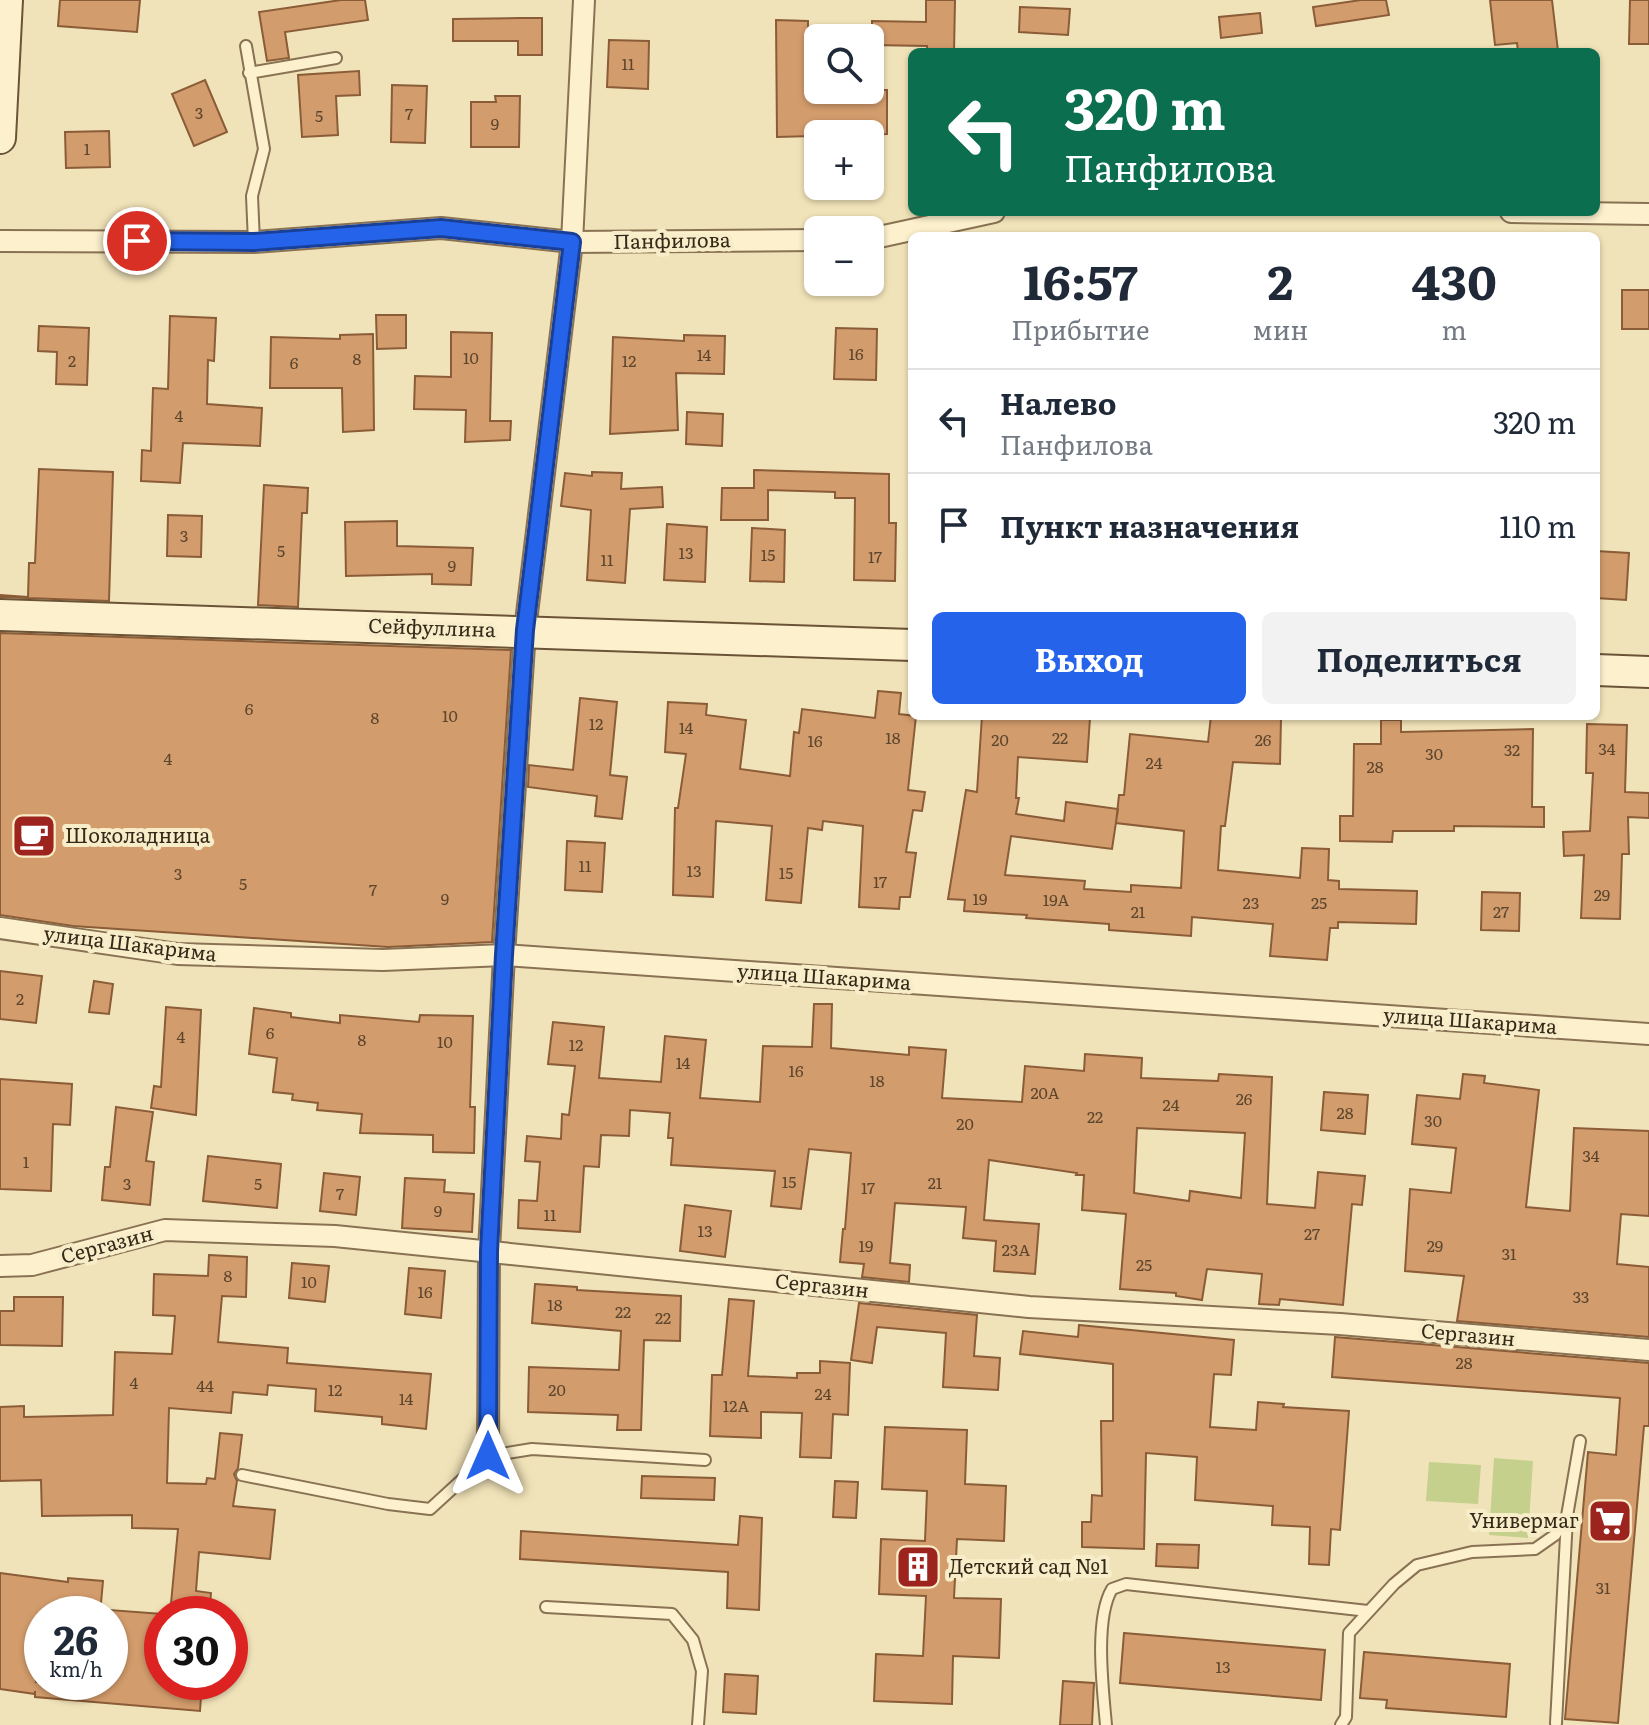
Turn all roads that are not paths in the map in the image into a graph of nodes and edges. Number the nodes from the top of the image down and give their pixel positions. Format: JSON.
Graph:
{"nodes":[{"id":1,"x":7,"y":0,"type":"edge"},
{"id":2,"x":584,"y":0,"type":"edge"},
{"id":3,"x":246,"y":46,"type":"dead end"},
{"id":4,"x":336,"y":58,"type":"dead end"},
{"id":5,"x":249,"y":73,"type":"junction"},
{"id":6,"x":0,"y":138,"type":"edge"},
{"id":7,"x":1600,"y":213,"type":"edge"},
{"id":8,"x":1649,"y":214,"type":"edge"},
{"id":9,"x":976,"y":216,"type":"edge"},
{"id":10,"x":884,"y":236,"type":"edge"},
{"id":11,"x":804,"y":240,"type":"edge"},
{"id":12,"x":0,"y":241,"type":"edge"},
{"id":13,"x":254,"y":242,"type":"junction"},
{"id":14,"x":572,"y":242,"type":"junction"},
{"id":15,"x":0,"y":615,"type":"edge"},
{"id":16,"x":525,"y":630,"type":"junction"},
{"id":17,"x":908,"y":645,"type":"edge"},
{"id":18,"x":1600,"y":670,"type":"edge"},
{"id":19,"x":1649,"y":672,"type":"edge"},
{"id":20,"x":0,"y":928,"type":"edge"},
{"id":21,"x":504,"y":955,"type":"junction"},
{"id":22,"x":1649,"y":1034,"type":"edge"},
{"id":23,"x":489,"y":1251,"type":"junction"},
{"id":24,"x":0,"y":1266,"type":"edge"},
{"id":25,"x":1649,"y":1350,"type":"edge"},
{"id":26,"x":1580,"y":1441,"type":"dead end"},
{"id":27,"x":488,"y":1456,"type":"junction"},
{"id":28,"x":705,"y":1460,"type":"dead end"},
{"id":29,"x":242,"y":1475,"type":"dead end"},
{"id":30,"x":1567,"y":1516,"type":"junction"},
{"id":31,"x":546,"y":1607,"type":"dead end"},
{"id":32,"x":1368,"y":1611,"type":"junction"},
{"id":33,"x":1556,"y":1723,"type":"edge"},
{"id":34,"x":698,"y":1725,"type":"edge"},
{"id":35,"x":1106,"y":1725,"type":"edge"},
{"id":36,"x":1341,"y":1725,"type":"edge"}],
"edges":[{"from":1,"to":6,"type":"main road"},
{"from":2,"to":14,"type":"street"},
{"from":3,"to":5,"type":"lane"},
{"from":4,"to":5,"type":"lane"},
{"from":5,"to":13,"type":"lane"},
{"from":7,"to":8,"type":"street"},
{"from":9,"to":10,"type":"street"},
{"from":11,"to":14,"type":"street","name":"Панфилова"},
{"from":12,"to":13,"type":"street","name":"Панфилова"},
{"from":13,"to":14,"type":"street","name":"Панфилова"},
{"from":14,"to":16,"type":"street"},
{"from":15,"to":16,"type":"main road","name":"Сейфуллина"},
{"from":16,"to":17,"type":"main road","name":"Сейфуллина"},
{"from":16,"to":21,"type":"street"},
{"from":18,"to":19,"type":"main road"},
{"from":20,"to":21,"type":"street","name":"улица Шакарима"},
{"from":21,"to":22,"type":"street","name":"улица Шакарима"},
{"from":21,"to":23,"type":"street"},
{"from":23,"to":24,"type":"street","name":"Сергазин"},
{"from":23,"to":25,"type":"street","name":"Сергазин"},
{"from":23,"to":27,"type":"street"},
{"from":26,"to":30,"type":"lane"},
{"from":27,"to":28,"type":"lane"},
{"from":27,"to":29,"type":"lane"},
{"from":30,"to":32,"type":"lane"},
{"from":30,"to":33,"type":"lane"},
{"from":31,"to":34,"type":"lane"},
{"from":32,"to":35,"type":"lane"},
{"from":32,"to":36,"type":"lane"}]}
